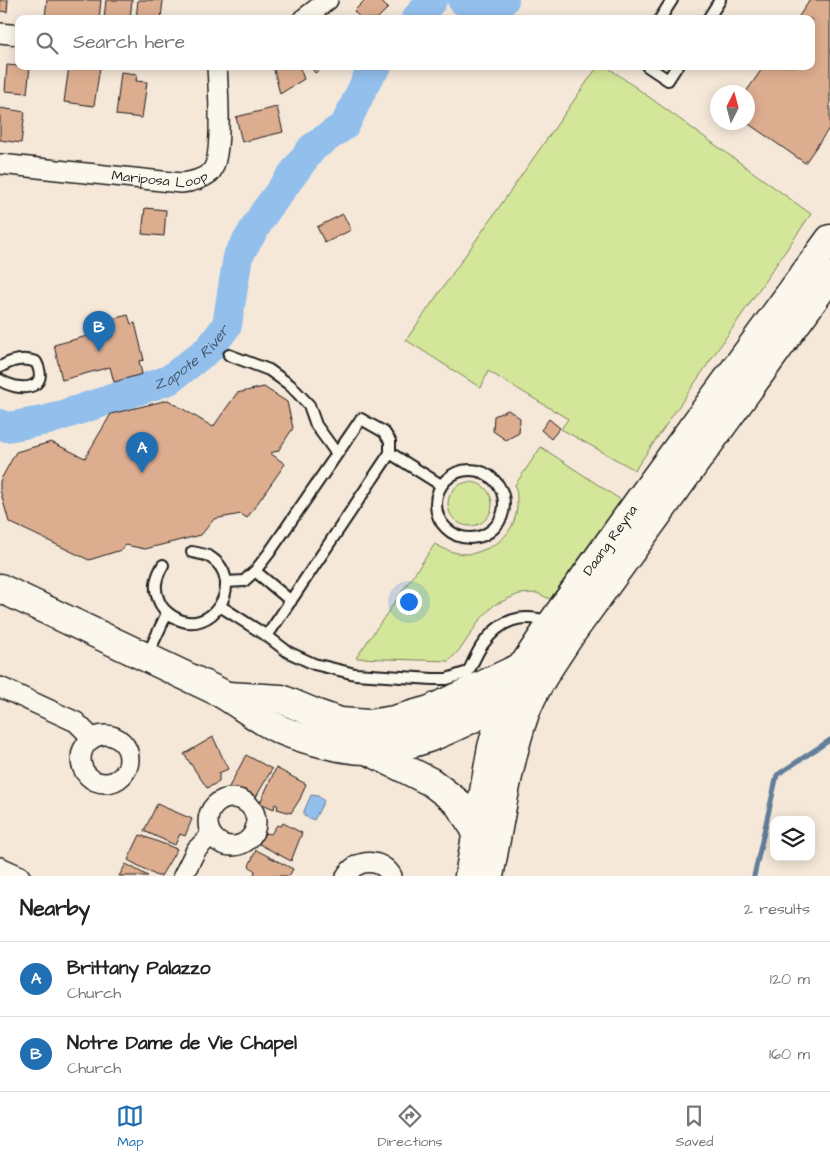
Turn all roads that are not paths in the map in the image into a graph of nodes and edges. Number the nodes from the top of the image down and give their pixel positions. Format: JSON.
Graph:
{"nodes":[{"id":1,"x":328,"y":0,"type":"edge"},
{"id":2,"x":672,"y":0,"type":"edge"},
{"id":3,"x":720,"y":0,"type":"edge"},
{"id":4,"x":308,"y":15,"type":"edge"},
{"id":5,"x":663,"y":15,"type":"edge"},
{"id":6,"x":711,"y":15,"type":"edge"},
{"id":7,"x":0,"y":33,"type":"edge"},
{"id":8,"x":15,"y":35,"type":"edge"},
{"id":9,"x":217,"y":70,"type":"edge"},
{"id":10,"x":653,"y":70,"type":"edge"},
{"id":11,"x":674,"y":70,"type":"edge"},
{"id":12,"x":0,"y":164,"type":"edge"},
{"id":13,"x":830,"y":240,"type":"edge"},
{"id":14,"x":830,"y":277,"type":"edge"},
{"id":15,"x":229,"y":356,"type":"dead end"},
{"id":16,"x":0,"y":367,"type":"edge"},
{"id":17,"x":0,"y":380,"type":"edge"},
{"id":18,"x":390,"y":453,"type":"junction"},
{"id":19,"x":337,"y":454,"type":"junction"},
{"id":20,"x":441,"y":485,"type":"junction"},
{"id":21,"x":192,"y":552,"type":"dead end"},
{"id":22,"x":163,"y":566,"type":"dead end"},
{"id":23,"x":254,"y":571,"type":"junction"},
{"id":24,"x":226,"y":582,"type":"junction"},
{"id":25,"x":0,"y":588,"type":"edge"},
{"id":26,"x":291,"y":601,"type":"junction"},
{"id":27,"x":220,"y":606,"type":"junction"},
{"id":28,"x":167,"y":613,"type":"junction"},
{"id":29,"x":561,"y":628,"type":"junction"},
{"id":30,"x":267,"y":636,"type":"junction"},
{"id":31,"x":146,"y":657,"type":"junction"},
{"id":32,"x":532,"y":673,"type":"junction"},
{"id":33,"x":1,"y":691,"type":"edge"},
{"id":34,"x":227,"y":696,"type":"junction"},
{"id":35,"x":515,"y":707,"type":"junction"},
{"id":36,"x":92,"y":738,"type":"dead end"},
{"id":37,"x":365,"y":750,"type":"junction"},
{"id":38,"x":477,"y":832,"type":"junction"},
{"id":39,"x":211,"y":835,"type":"dead end"},
{"id":40,"x":0,"y":867,"type":"edge"},
{"id":41,"x":20,"y":876,"type":"edge"},
{"id":42,"x":184,"y":876,"type":"edge"},
{"id":43,"x":346,"y":876,"type":"edge"},
{"id":44,"x":392,"y":876,"type":"edge"},
{"id":45,"x":469,"y":876,"type":"edge"},
{"id":46,"x":489,"y":876,"type":"edge"}],
"edges":[{"from":1,"to":4,"type":"street"},
{"from":2,"to":5,"type":"lane"},
{"from":3,"to":6,"type":"lane"},
{"from":7,"to":8,"type":"street"},
{"from":9,"to":12,"type":"street","name":"Mariposa Loop"},
{"from":10,"to":11,"type":"lane"},
{"from":13,"to":29,"type":"main road","name":"Daang Reyna"},
{"from":14,"to":29,"type":"main road","name":"Daang Reyna"},
{"from":15,"to":19,"type":"lane"},
{"from":16,"to":17,"type":"lane"},
{"from":18,"to":19,"type":"lane"},
{"from":18,"to":20,"type":"lane"},
{"from":18,"to":26,"type":"lane"},
{"from":19,"to":23,"type":"lane"},
{"from":20,"to":20,"type":"lane"},
{"from":21,"to":24,"type":"lane"},
{"from":22,"to":28,"type":"lane"},
{"from":23,"to":24,"type":"lane"},
{"from":23,"to":26,"type":"lane"},
{"from":24,"to":27,"type":"lane"},
{"from":25,"to":31,"type":"main road"},
{"from":26,"to":30,"type":"lane"},
{"from":27,"to":28,"type":"lane"},
{"from":27,"to":30,"type":"lane"},
{"from":28,"to":31,"type":"lane"},
{"from":29,"to":30,"type":"lane"},
{"from":29,"to":32,"type":"main road","name":"Daang Reyna"},
{"from":31,"to":34,"type":"main road"},
{"from":32,"to":34,"type":"main road"},
{"from":32,"to":35,"type":"main road","name":"Daang Reyna"},
{"from":33,"to":36,"type":"street"},
{"from":34,"to":37,"type":"main road"},
{"from":35,"to":37,"type":"main road"},
{"from":35,"to":38,"type":"main road","name":"Daang Reyna"},
{"from":35,"to":46,"type":"main road","name":"Daang Reyna"},
{"from":37,"to":38,"type":"main road"},
{"from":38,"to":45,"type":"main road","name":"Daang Reyna"},
{"from":39,"to":42,"type":"street"},
{"from":40,"to":41,"type":"street"},
{"from":43,"to":44,"type":"street"}]}
